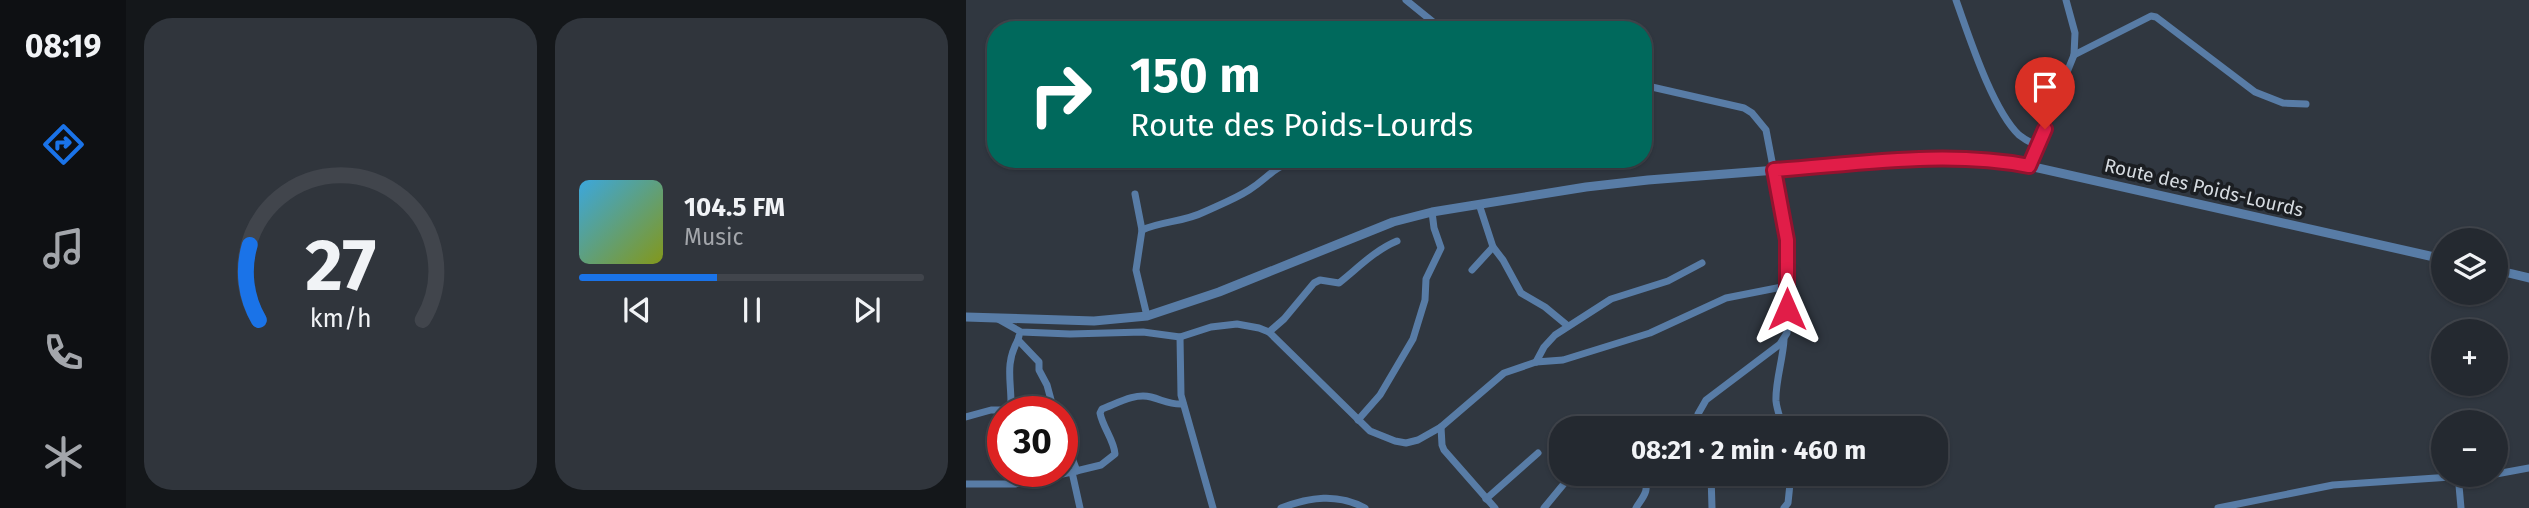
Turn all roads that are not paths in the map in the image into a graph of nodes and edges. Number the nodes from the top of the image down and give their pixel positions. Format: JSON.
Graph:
{"nodes":[{"id":1,"x":1406,"y":0,"type":"edge"},
{"id":2,"x":1956,"y":0,"type":"edge"},
{"id":3,"x":2066,"y":0,"type":"edge"},
{"id":4,"x":1432,"y":21,"type":"edge"},
{"id":5,"x":2074,"y":55,"type":"junction"},
{"id":6,"x":1652,"y":87,"type":"edge"},
{"id":7,"x":2306,"y":104,"type":"dead end"},
{"id":8,"x":2038,"y":146,"type":"junction"},
{"id":9,"x":2029,"y":166,"type":"junction"},
{"id":10,"x":1276,"y":168,"type":"edge"},
{"id":11,"x":1774,"y":170,"type":"junction"},
{"id":12,"x":1135,"y":194,"type":"dead end"},
{"id":13,"x":1479,"y":204,"type":"junction"},
{"id":14,"x":1432,"y":212,"type":"junction"},
{"id":15,"x":1142,"y":230,"type":"junction"},
{"id":16,"x":1397,"y":241,"type":"dead end"},
{"id":17,"x":1493,"y":247,"type":"junction"},
{"id":18,"x":2431,"y":256,"type":"edge"},
{"id":19,"x":1702,"y":263,"type":"dead end"},
{"id":20,"x":1472,"y":270,"type":"dead end"},
{"id":21,"x":2508,"y":273,"type":"edge"},
{"id":22,"x":2529,"y":278,"type":"edge"},
{"id":23,"x":1787,"y":286,"type":"junction"},
{"id":24,"x":1147,"y":316,"type":"junction"},
{"id":25,"x":966,"y":317,"type":"edge"},
{"id":26,"x":998,"y":319,"type":"junction"},
{"id":27,"x":1568,"y":326,"type":"junction"},
{"id":28,"x":1269,"y":332,"type":"junction"},
{"id":29,"x":1019,"y":336,"type":"junction"},
{"id":30,"x":1180,"y":337,"type":"junction"},
{"id":31,"x":1784,"y":340,"type":"junction"},
{"id":32,"x":1536,"y":362,"type":"junction"},
{"id":33,"x":1050,"y":396,"type":"edge"},
{"id":34,"x":1183,"y":404,"type":"junction"},
{"id":35,"x":1698,"y":416,"type":"edge"},
{"id":36,"x":1780,"y":416,"type":"edge"},
{"id":37,"x":966,"y":417,"type":"edge"},
{"id":38,"x":1358,"y":421,"type":"junction"},
{"id":39,"x":1441,"y":427,"type":"junction"},
{"id":40,"x":1538,"y":453,"type":"dead end"},
{"id":41,"x":2529,"y":468,"type":"edge"},
{"id":42,"x":1078,"y":471,"type":"edge"},
{"id":43,"x":2508,"y":472,"type":"edge"},
{"id":44,"x":2431,"y":478,"type":"edge"},
{"id":45,"x":966,"y":484,"type":"edge"},
{"id":46,"x":987,"y":484,"type":"edge"},
{"id":47,"x":1562,"y":486,"type":"edge"},
{"id":48,"x":1647,"y":486,"type":"edge"},
{"id":49,"x":1712,"y":486,"type":"edge"},
{"id":50,"x":1790,"y":486,"type":"edge"},
{"id":51,"x":1077,"y":487,"type":"edge"},
{"id":52,"x":2459,"y":487,"type":"edge"},
{"id":53,"x":1486,"y":499,"type":"junction"},
{"id":54,"x":1080,"y":508,"type":"edge"},
{"id":55,"x":1213,"y":508,"type":"edge"},
{"id":56,"x":1281,"y":508,"type":"edge"},
{"id":57,"x":1365,"y":508,"type":"edge"},
{"id":58,"x":1495,"y":508,"type":"edge"},
{"id":59,"x":1545,"y":508,"type":"edge"},
{"id":60,"x":1636,"y":508,"type":"edge"},
{"id":61,"x":1712,"y":508,"type":"edge"},
{"id":62,"x":1784,"y":508,"type":"edge"},
{"id":63,"x":2218,"y":508,"type":"edge"},
{"id":64,"x":2461,"y":508,"type":"edge"}],
"edges":[{"from":1,"to":4,"type":"street"},
{"from":2,"to":8,"type":"street"},
{"from":3,"to":5,"type":"street"},
{"from":5,"to":7,"type":"street"},
{"from":5,"to":8,"type":"street"},
{"from":6,"to":11,"type":"street"},
{"from":8,"to":9,"type":"street"},
{"from":9,"to":11,"type":"street","name":"Route des Poids-Lourds"},
{"from":9,"to":18,"type":"street","name":"Route des Poids-Lourds"},
{"from":10,"to":15,"type":"street"},
{"from":11,"to":13,"type":"street","name":"Route des Poids-Lourds"},
{"from":11,"to":23,"type":"street"},
{"from":12,"to":15,"type":"street"},
{"from":13,"to":14,"type":"street","name":"Route des Poids-Lourds"},
{"from":13,"to":17,"type":"street"},
{"from":14,"to":24,"type":"street","name":"Route des Poids-Lourds"},
{"from":14,"to":38,"type":"street"},
{"from":15,"to":24,"type":"street"},
{"from":16,"to":28,"type":"street"},
{"from":17,"to":20,"type":"street"},
{"from":17,"to":27,"type":"street"},
{"from":19,"to":27,"type":"street"},
{"from":21,"to":22,"type":"street"},
{"from":23,"to":31,"type":"street"},
{"from":23,"to":32,"type":"street"},
{"from":24,"to":26,"type":"street","name":"Route des Poids-Lourds"},
{"from":25,"to":26,"type":"street","name":"Route des Poids-Lourds"},
{"from":26,"to":29,"type":"street"},
{"from":27,"to":32,"type":"street"},
{"from":28,"to":30,"type":"street"},
{"from":28,"to":38,"type":"street"},
{"from":29,"to":30,"type":"street"},
{"from":29,"to":33,"type":"street"},
{"from":29,"to":37,"type":"street"},
{"from":30,"to":34,"type":"street"},
{"from":31,"to":35,"type":"street"},
{"from":31,"to":36,"type":"street"},
{"from":32,"to":39,"type":"street"},
{"from":34,"to":42,"type":"street"},
{"from":34,"to":55,"type":"street"},
{"from":38,"to":39,"type":"street"},
{"from":39,"to":53,"type":"street"},
{"from":40,"to":53,"type":"street"},
{"from":41,"to":43,"type":"street"},
{"from":44,"to":63,"type":"street"},
{"from":45,"to":46,"type":"street"},
{"from":47,"to":59,"type":"street"},
{"from":48,"to":60,"type":"street"},
{"from":49,"to":61,"type":"street"},
{"from":50,"to":62,"type":"street"},
{"from":51,"to":54,"type":"street"},
{"from":52,"to":64,"type":"street"},
{"from":53,"to":58,"type":"street"},
{"from":56,"to":57,"type":"street"}]}
